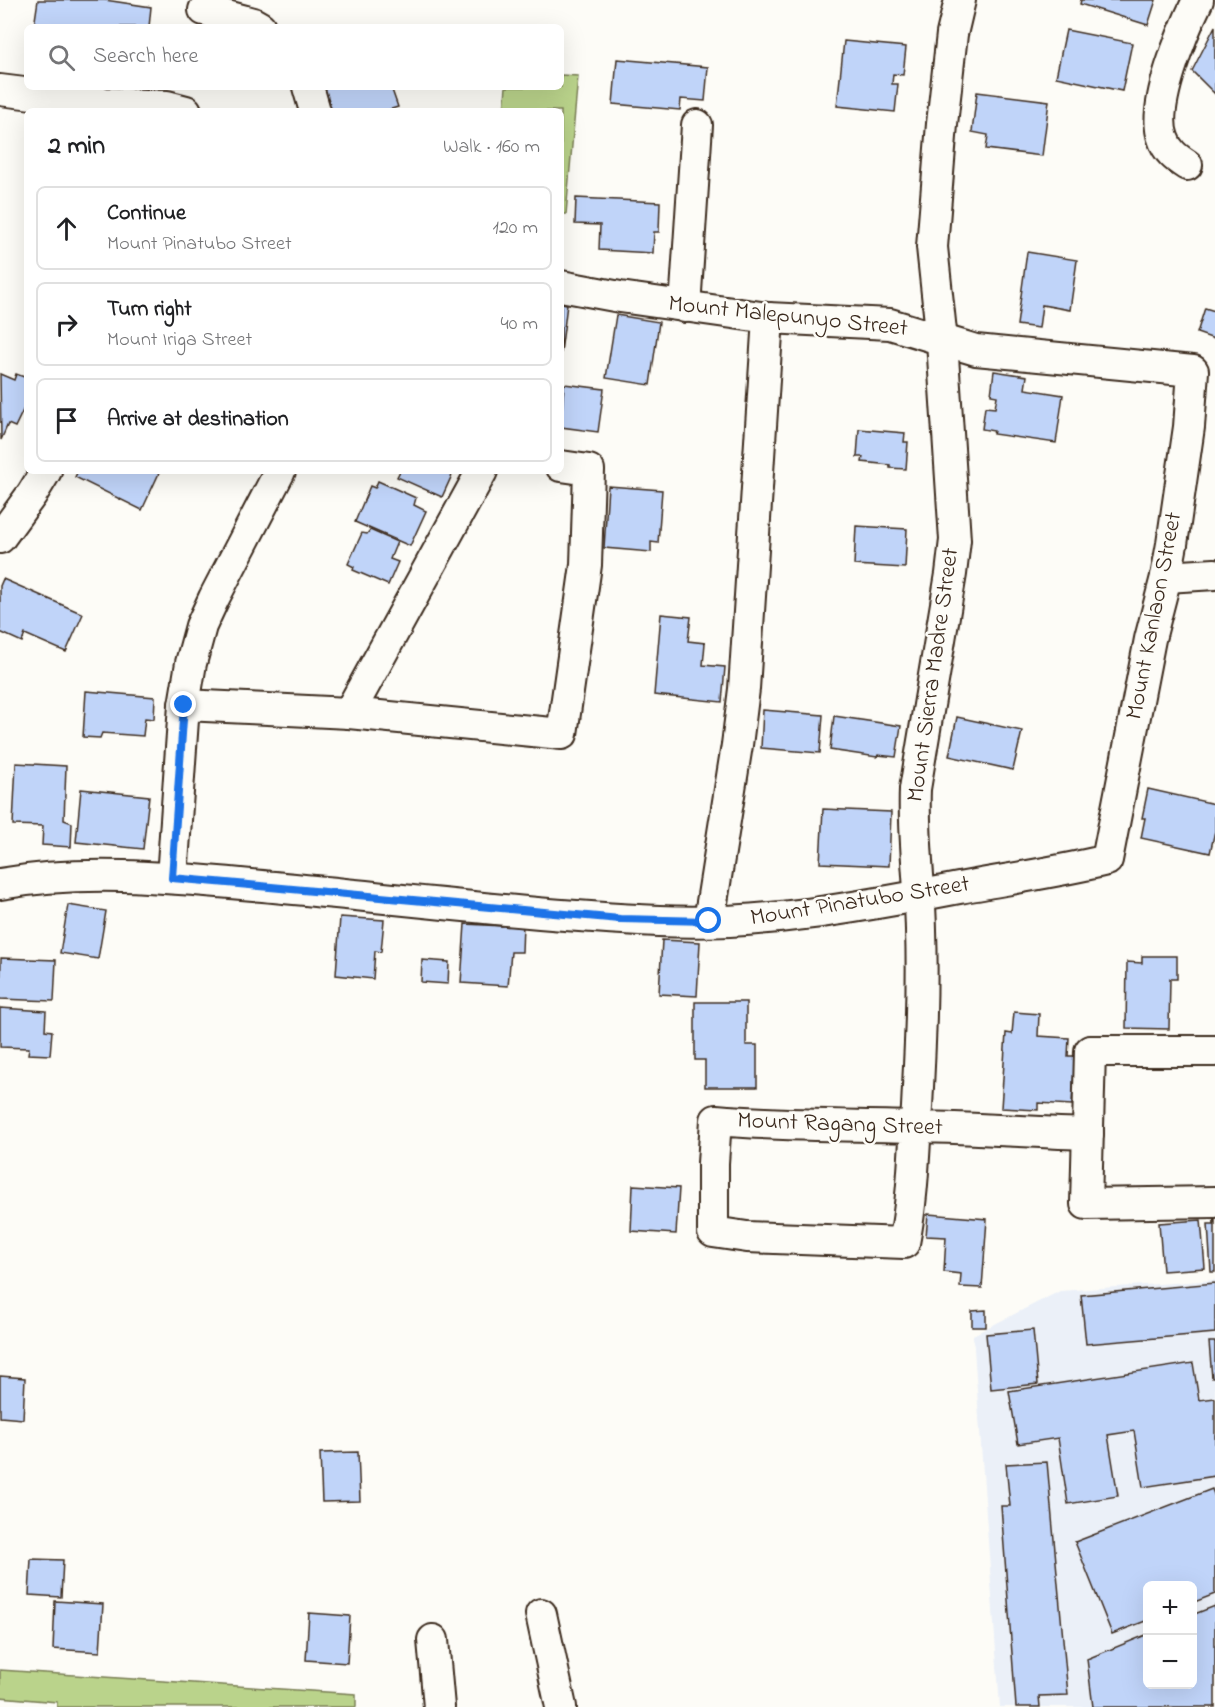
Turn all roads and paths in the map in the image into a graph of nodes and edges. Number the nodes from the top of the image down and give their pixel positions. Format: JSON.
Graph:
{"nodes":[{"id":1,"x":960,"y":0,"type":"edge"},
{"id":2,"x":1197,"y":0,"type":"edge"},
{"id":3,"x":203,"y":12,"type":"edge"},
{"id":4,"x":255,"y":24,"type":"edge"},
{"id":5,"x":0,"y":90,"type":"edge"},
{"id":6,"x":309,"y":90,"type":"edge"},
{"id":7,"x":173,"y":104,"type":"edge"},
{"id":8,"x":314,"y":108,"type":"edge"},
{"id":9,"x":697,"y":125,"type":"dead end"},
{"id":10,"x":1187,"y":165,"type":"dead end"},
{"id":11,"x":564,"y":287,"type":"edge"},
{"id":12,"x":685,"y":307,"type":"junction"},
{"id":13,"x":768,"y":318,"type":"junction"},
{"id":14,"x":942,"y":341,"type":"junction"},
{"id":15,"x":1193,"y":372,"type":"joint"},
{"id":16,"x":564,"y":466,"type":"edge"},
{"id":17,"x":44,"y":474,"type":"edge"},
{"id":18,"x":278,"y":474,"type":"edge"},
{"id":19,"x":480,"y":474,"type":"edge"},
{"id":20,"x":0,"y":538,"type":"edge"},
{"id":21,"x":1215,"y":574,"type":"edge"},
{"id":22,"x":1166,"y":577,"type":"junction"},
{"id":23,"x":184,"y":705,"type":"junction"},
{"id":24,"x":349,"y":713,"type":"junction"},
{"id":25,"x":1107,"y":860,"type":"joint"},
{"id":26,"x":172,"y":878,"type":"junction"},
{"id":27,"x":0,"y":884,"type":"edge"},
{"id":28,"x":920,"y":896,"type":"junction"},
{"id":29,"x":709,"y":921,"type":"junction"},
{"id":30,"x":1215,"y":1050,"type":"edge"},
{"id":31,"x":916,"y":1127,"type":"junction"},
{"id":32,"x":1088,"y":1134,"type":"junction"},
{"id":33,"x":1215,"y":1202,"type":"edge"},
{"id":34,"x":904,"y":1243,"type":"joint"},
{"id":35,"x":541,"y":1614,"type":"dead end"},
{"id":36,"x":433,"y":1640,"type":"dead end"},
{"id":37,"x":439,"y":1707,"type":"edge"},
{"id":38,"x":561,"y":1707,"type":"edge"}],
"edges":[{"from":1,"to":14,"type":"street","name":"Mount Sierra Madre Street"},
{"from":2,"to":10,"type":"street"},
{"from":3,"to":4,"type":"street"},
{"from":5,"to":7,"type":"street"},
{"from":6,"to":8,"type":"street"},
{"from":9,"to":12,"type":"street"},
{"from":11,"to":12,"type":"street","name":"Mount Malepunyo Street"},
{"from":12,"to":13,"type":"street","name":"Mount Malepunyo Street"},
{"from":13,"to":14,"type":"street","name":"Mount Malepunyo Street"},
{"from":13,"to":29,"type":"street"},
{"from":14,"to":15,"type":"street","name":"Mount Malepunyo Street"},
{"from":14,"to":28,"type":"street","name":"Mount Sierra Madre Street"},
{"from":15,"to":22,"type":"street","name":"Mount Kanlaon Street"},
{"from":16,"to":24,"type":"street"},
{"from":17,"to":20,"type":"street"},
{"from":18,"to":23,"type":"street"},
{"from":19,"to":24,"type":"street"},
{"from":21,"to":22,"type":"street"},
{"from":22,"to":25,"type":"street","name":"Mount Kanlaon Street"},
{"from":23,"to":24,"type":"street"},
{"from":23,"to":26,"type":"street"},
{"from":25,"to":28,"type":"street","name":"Mount Pinatubo Street"},
{"from":26,"to":27,"type":"street","name":"Mount Pinatubo Street"},
{"from":26,"to":29,"type":"street","name":"Mount Pinatubo Street"},
{"from":28,"to":29,"type":"street","name":"Mount Pinatubo Street"},
{"from":28,"to":31,"type":"street","name":"Mount Sierra Madre Street"},
{"from":30,"to":32,"type":"street"},
{"from":31,"to":32,"type":"street","name":"Mount Ragang Street"},
{"from":31,"to":34,"type":"street","name":"Mount Sierra Madre Street"},
{"from":31,"to":34,"type":"street","name":"Mount Ragang Street"},
{"from":32,"to":33,"type":"street"},
{"from":35,"to":38,"type":"street"},
{"from":36,"to":37,"type":"street"}]}
